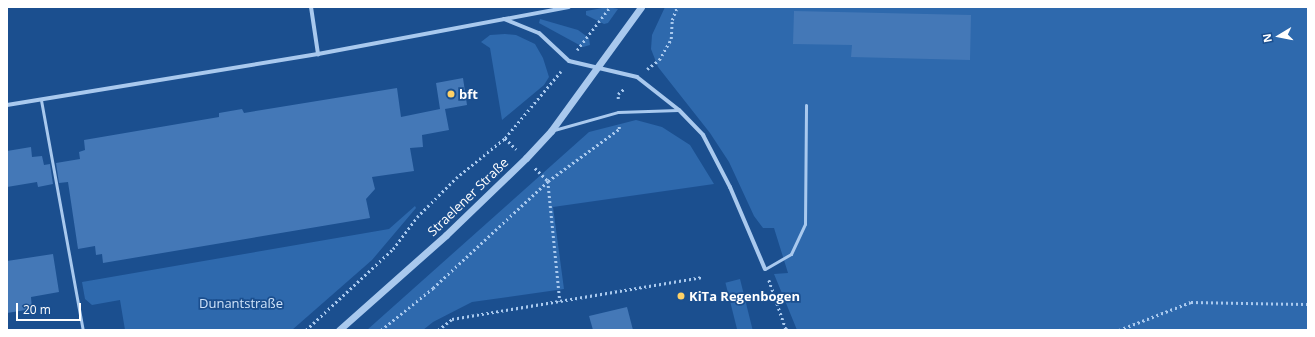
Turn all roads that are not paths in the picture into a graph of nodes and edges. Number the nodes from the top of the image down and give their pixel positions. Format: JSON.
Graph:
{"nodes":[{"id":1,"x":311,"y":7,"type":"edge"},
{"id":2,"x":569,"y":7,"type":"edge"},
{"id":3,"x":641,"y":7,"type":"edge"},
{"id":4,"x":504,"y":19,"type":"junction"},
{"id":5,"x":318,"y":54,"type":"junction"},
{"id":6,"x":599,"y":67,"type":"junction"},
{"id":7,"x":41,"y":100,"type":"junction"},
{"id":8,"x":7,"y":105,"type":"edge"},
{"id":9,"x":806,"y":105,"type":"dead end"},
{"id":10,"x":679,"y":110,"type":"junction"},
{"id":11,"x":551,"y":131,"type":"junction"},
{"id":12,"x":765,"y":269,"type":"joint"},
{"id":13,"x":82,"y":330,"type":"edge"},
{"id":14,"x":339,"y":330,"type":"edge"}],
"edges":[{"from":1,"to":5,"type":"street"},
{"from":2,"to":4,"type":"street"},
{"from":3,"to":6,"type":"street","name":"Straelener Straße"},
{"from":4,"to":5,"type":"street"},
{"from":4,"to":6,"type":"street"},
{"from":5,"to":7,"type":"street"},
{"from":6,"to":10,"type":"street"},
{"from":6,"to":11,"type":"street","name":"Straelener Straße"},
{"from":7,"to":8,"type":"street"},
{"from":7,"to":13,"type":"lane"},
{"from":9,"to":12,"type":"lane"},
{"from":10,"to":11,"type":"lane"},
{"from":10,"to":12,"type":"street"},
{"from":11,"to":14,"type":"street","name":"Straelener Straße"}]}
